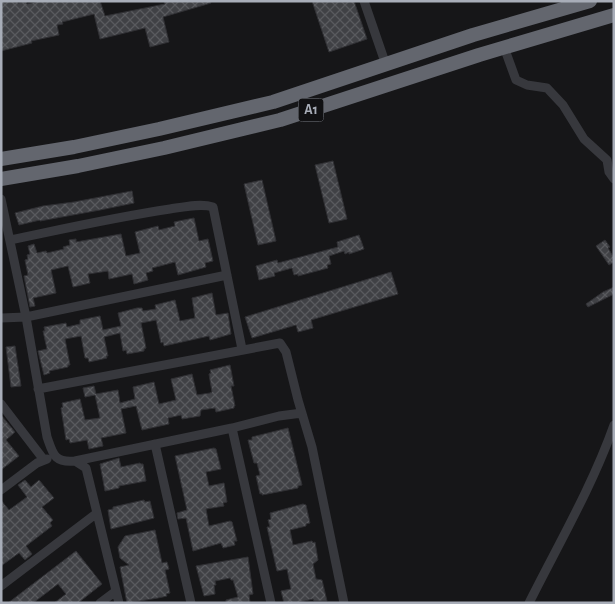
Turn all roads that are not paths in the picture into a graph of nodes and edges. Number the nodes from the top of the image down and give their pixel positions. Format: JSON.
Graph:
{"nodes":[{"id":1,"x":364,"y":1,"type":"edge"},
{"id":2,"x":590,"y":1,"type":"edge"},
{"id":3,"x":614,"y":15,"type":"edge"},
{"id":4,"x":537,"y":16,"type":"junction"},
{"id":5,"x":543,"y":35,"type":"junction"},
{"id":6,"x":504,"y":47,"type":"junction"},
{"id":7,"x":386,"y":65,"type":"junction"},
{"id":8,"x":1,"y":159,"type":"edge"},
{"id":9,"x":1,"y":179,"type":"edge"},
{"id":10,"x":614,"y":179,"type":"edge"},
{"id":11,"x":1,"y":199,"type":"edge"},
{"id":12,"x":7,"y":242,"type":"edge"},
{"id":13,"x":227,"y":275,"type":"junction"},
{"id":14,"x":26,"y":317,"type":"junction"},
{"id":15,"x":1,"y":318,"type":"edge"},
{"id":16,"x":242,"y":349,"type":"junction"},
{"id":17,"x":38,"y":388,"type":"junction"},
{"id":18,"x":1,"y":404,"type":"edge"},
{"id":19,"x":302,"y":413,"type":"junction"},
{"id":20,"x":614,"y":425,"type":"edge"},
{"id":21,"x":232,"y":428,"type":"junction"},
{"id":22,"x":155,"y":444,"type":"junction"},
{"id":23,"x":53,"y":455,"type":"junction"},
{"id":24,"x":44,"y":460,"type":"junction"},
{"id":25,"x":75,"y":461,"type":"junction"},
{"id":26,"x":1,"y":490,"type":"edge"},
{"id":27,"x":97,"y":513,"type":"junction"},
{"id":28,"x":1,"y":586,"type":"edge"},
{"id":29,"x":116,"y":591,"type":"junction"},
{"id":30,"x":100,"y":603,"type":"edge"},
{"id":31,"x":119,"y":603,"type":"edge"},
{"id":32,"x":191,"y":603,"type":"edge"},
{"id":33,"x":271,"y":603,"type":"edge"},
{"id":34,"x":344,"y":603,"type":"edge"},
{"id":35,"x":529,"y":603,"type":"edge"}],
"edges":[{"from":1,"to":7,"type":"street"},
{"from":2,"to":4,"type":"highway","number":"A1"},
{"from":3,"to":5,"type":"highway","number":"A1"},
{"from":4,"to":5,"type":"highway"},
{"from":4,"to":7,"type":"highway","number":"A1"},
{"from":5,"to":6,"type":"highway","number":"A1"},
{"from":6,"to":9,"type":"highway","number":"A1"},
{"from":6,"to":10,"type":"street"},
{"from":7,"to":8,"type":"highway","number":"A1"},
{"from":11,"to":12,"type":"street"},
{"from":12,"to":13,"type":"street"},
{"from":12,"to":14,"type":"street"},
{"from":13,"to":14,"type":"street"},
{"from":13,"to":16,"type":"street"},
{"from":14,"to":15,"type":"street"},
{"from":14,"to":17,"type":"street"},
{"from":16,"to":17,"type":"street"},
{"from":16,"to":19,"type":"street"},
{"from":17,"to":23,"type":"street"},
{"from":18,"to":24,"type":"street"},
{"from":19,"to":21,"type":"street"},
{"from":19,"to":34,"type":"street"},
{"from":20,"to":35,"type":"street"},
{"from":21,"to":22,"type":"street"},
{"from":21,"to":33,"type":"street"},
{"from":22,"to":25,"type":"street"},
{"from":22,"to":32,"type":"street"},
{"from":23,"to":24,"type":"street"},
{"from":23,"to":25,"type":"street"},
{"from":24,"to":26,"type":"street"},
{"from":25,"to":27,"type":"street"},
{"from":27,"to":28,"type":"street"},
{"from":27,"to":29,"type":"street"},
{"from":29,"to":30,"type":"street"},
{"from":29,"to":31,"type":"street"}]}
